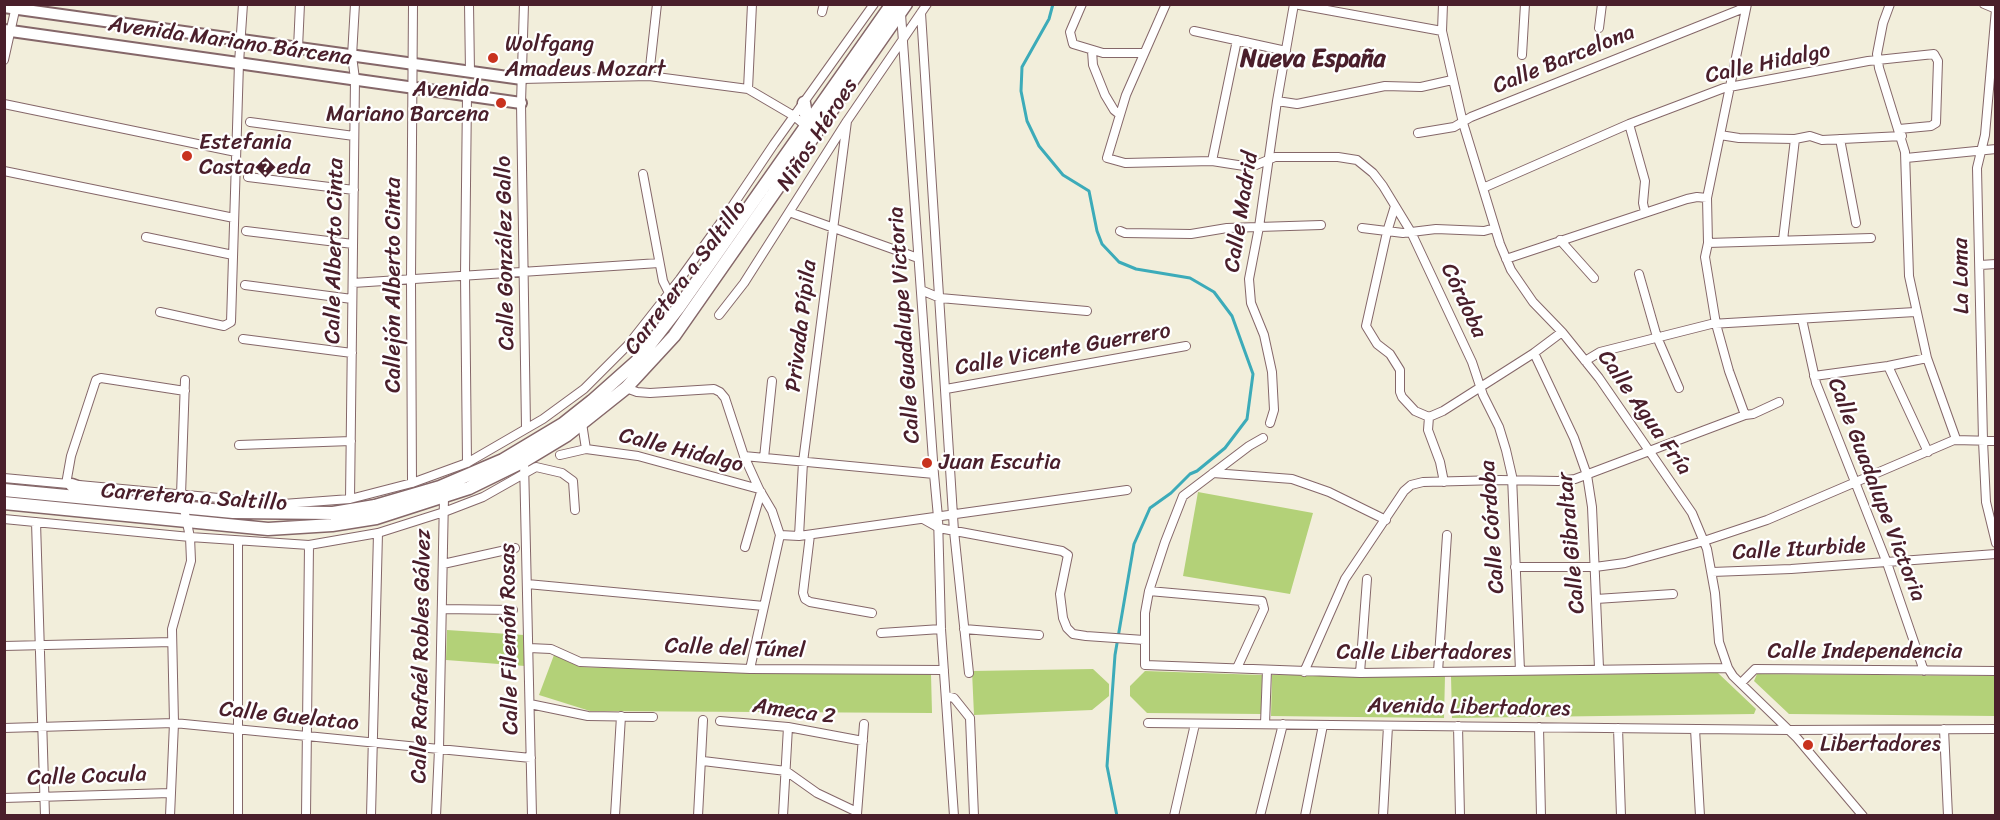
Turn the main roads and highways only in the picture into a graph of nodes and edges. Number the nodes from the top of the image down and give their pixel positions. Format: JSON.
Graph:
{"nodes":[{"id":1,"x":900,"y":7,"type":"edge"},
{"id":2,"x":804,"y":103,"type":"road end"},
{"id":3,"x":807,"y":127,"type":"junction"},
{"id":4,"x":69,"y":484,"type":"road end"},
{"id":5,"x":4,"y":490,"type":"edge"},
{"id":6,"x":112,"y":500,"type":"junction"},
{"id":7,"x":6,"y":504,"type":"edge"}],
"edges":[{"from":1,"to":3,"type":"main road","name":"Carretera a Saltillo"},
{"from":1,"to":7,"type":"main road","name":"Carretera a Saltillo"},
{"from":2,"to":3,"type":"main road"},
{"from":3,"to":6,"type":"main road","name":"Carretera a Saltillo"},
{"from":4,"to":6,"type":"main road"},
{"from":5,"to":6,"type":"main road","name":"Carretera a Saltillo"}]}
